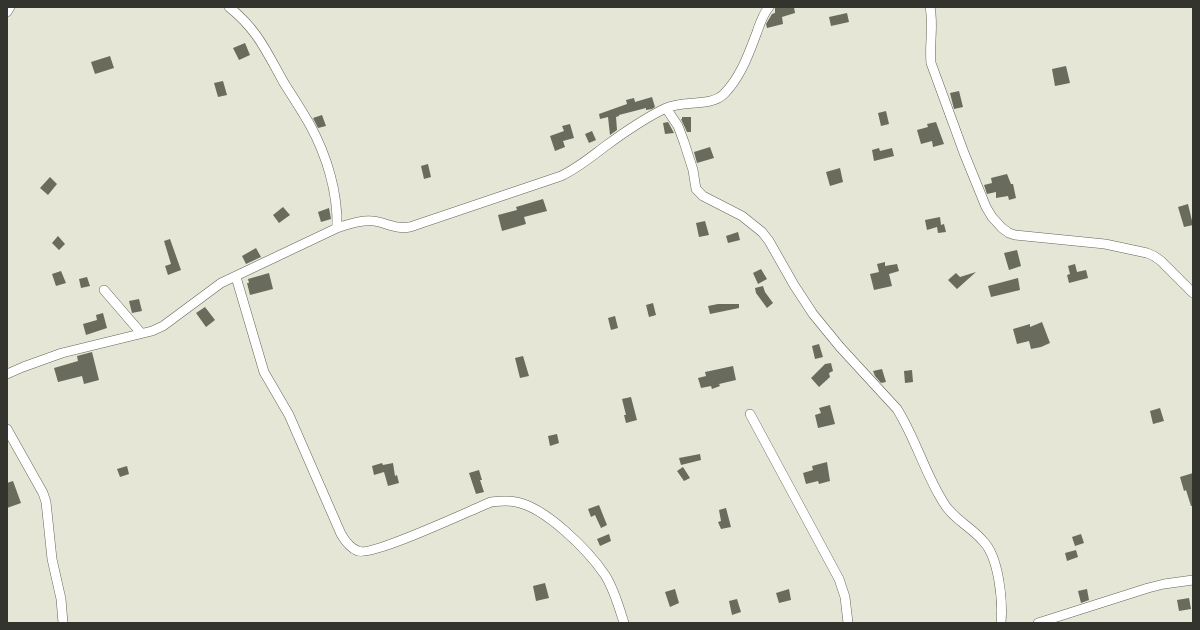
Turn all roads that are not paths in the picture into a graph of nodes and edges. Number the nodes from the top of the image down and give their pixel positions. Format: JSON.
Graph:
{"nodes":[{"id":1,"x":10,"y":7,"type":"edge"},
{"id":2,"x":229,"y":7,"type":"edge"},
{"id":3,"x":769,"y":7,"type":"edge"},
{"id":4,"x":930,"y":7,"type":"edge"},
{"id":5,"x":7,"y":12,"type":"edge"},
{"id":6,"x":666,"y":108,"type":"junction"},
{"id":7,"x":337,"y":228,"type":"junction"},
{"id":8,"x":236,"y":277,"type":"junction"},
{"id":9,"x":104,"y":290,"type":"dead end"},
{"id":10,"x":1193,"y":293,"type":"edge"},
{"id":11,"x":141,"y":333,"type":"junction"},
{"id":12,"x":7,"y":374,"type":"edge"},
{"id":13,"x":750,"y":414,"type":"dead end"},
{"id":14,"x":7,"y":429,"type":"edge"},
{"id":15,"x":1193,"y":580,"type":"edge"},
{"id":16,"x":63,"y":623,"type":"edge"},
{"id":17,"x":624,"y":623,"type":"edge"},
{"id":18,"x":848,"y":623,"type":"edge"},
{"id":19,"x":1001,"y":623,"type":"edge"},
{"id":20,"x":1038,"y":623,"type":"edge"}],
"edges":[{"from":1,"to":5,"type":"street"},
{"from":2,"to":7,"type":"street"},
{"from":3,"to":6,"type":"street"},
{"from":4,"to":10,"type":"street"},
{"from":6,"to":7,"type":"street"},
{"from":6,"to":19,"type":"street"},
{"from":7,"to":8,"type":"street"},
{"from":8,"to":11,"type":"street"},
{"from":8,"to":17,"type":"street"},
{"from":9,"to":11,"type":"street"},
{"from":11,"to":12,"type":"street"},
{"from":13,"to":18,"type":"street"},
{"from":14,"to":16,"type":"street"},
{"from":15,"to":20,"type":"street"}]}
